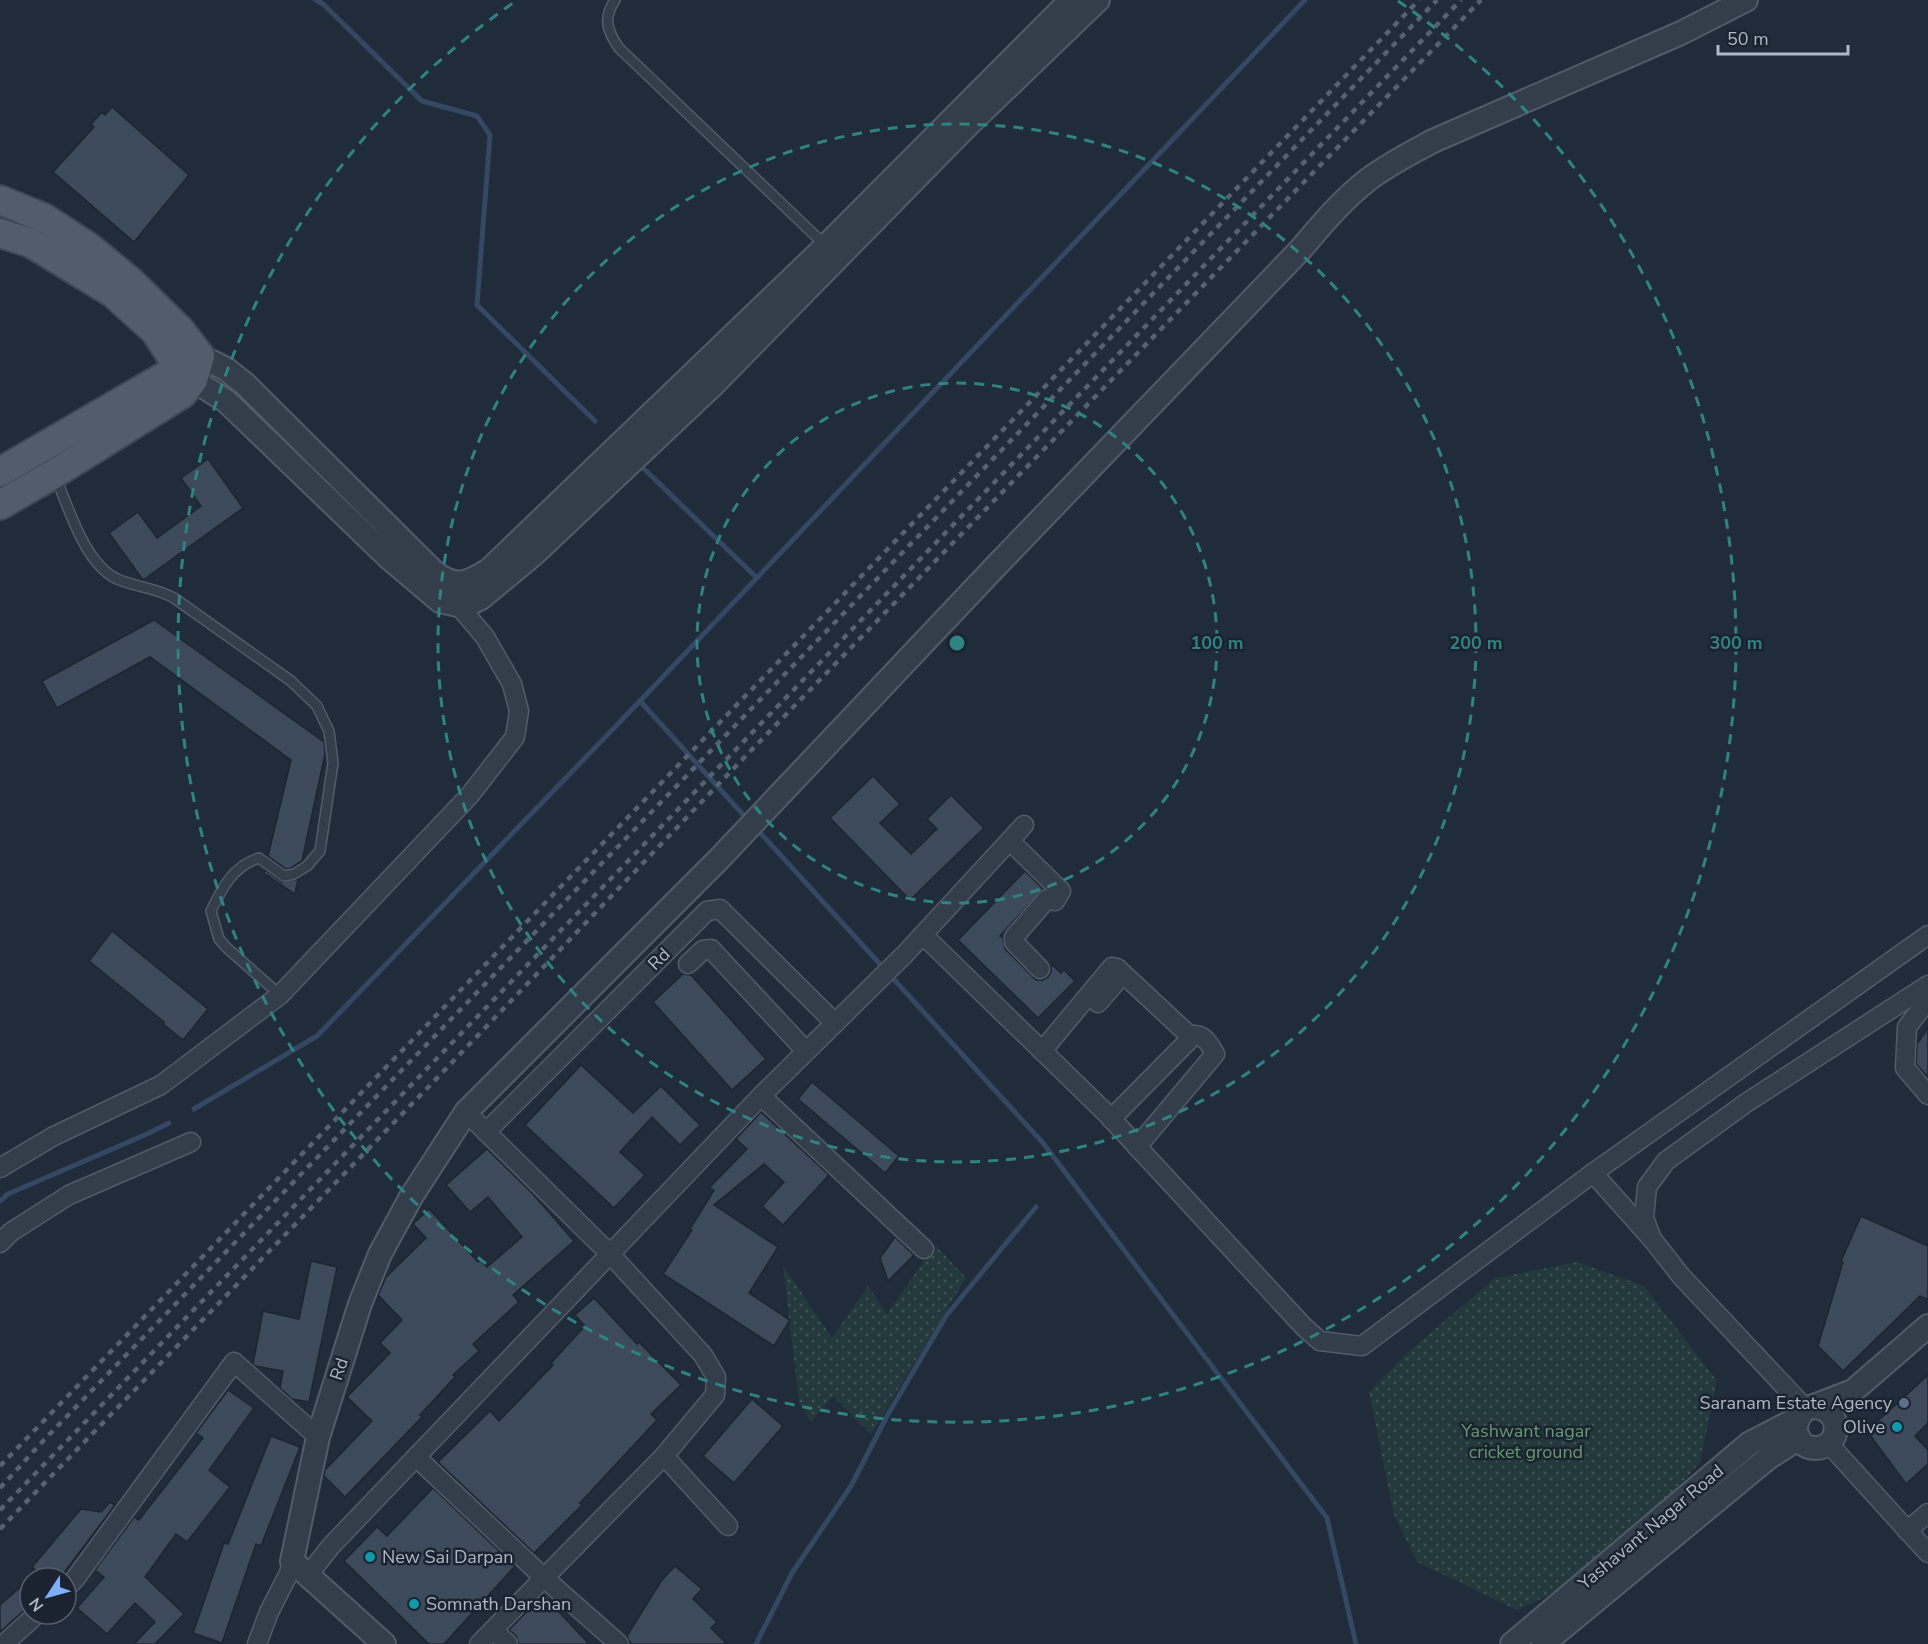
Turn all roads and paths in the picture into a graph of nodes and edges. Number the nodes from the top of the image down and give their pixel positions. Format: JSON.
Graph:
{"nodes":[{"id":1,"x":615,"y":0,"type":"edge"},
{"id":2,"x":1071,"y":0,"type":"edge"},
{"id":3,"x":1098,"y":0,"type":"edge"},
{"id":4,"x":1746,"y":0,"type":"edge"},
{"id":5,"x":0,"y":200,"type":"edge"},
{"id":6,"x":2,"y":237,"type":"edge"},
{"id":7,"x":826,"y":246,"type":"junction"},
{"id":8,"x":191,"y":368,"type":"junction"},
{"id":9,"x":0,"y":472,"type":"edge"},
{"id":10,"x":54,"y":474,"type":"junction"},
{"id":11,"x":0,"y":505,"type":"edge"},
{"id":12,"x":456,"y":594,"type":"junction"},
{"id":13,"x":1024,"y":825,"type":"dead end"},
{"id":14,"x":1010,"y":841,"type":"junction"},
{"id":15,"x":922,"y":935,"type":"junction"},
{"id":16,"x":1928,"y":935,"type":"edge"},
{"id":17,"x":688,"y":964,"type":"dead end"},
{"id":18,"x":1040,"y":969,"type":"dead end"},
{"id":19,"x":1123,"y":974,"type":"junction"},
{"id":20,"x":1928,"y":985,"type":"edge"},
{"id":21,"x":280,"y":995,"type":"junction"},
{"id":22,"x":1928,"y":1000,"type":"edge"},
{"id":23,"x":1098,"y":1003,"type":"dead end"},
{"id":24,"x":835,"y":1023,"type":"junction"},
{"id":25,"x":1191,"y":1037,"type":"junction"},
{"id":26,"x":1042,"y":1051,"type":"junction"},
{"id":27,"x":806,"y":1052,"type":"junction"},
{"id":28,"x":1928,"y":1095,"type":"edge"},
{"id":29,"x":761,"y":1096,"type":"junction"},
{"id":30,"x":466,"y":1112,"type":"junction"},
{"id":31,"x":1111,"y":1119,"type":"junction"},
{"id":32,"x":486,"y":1131,"type":"junction"},
{"id":33,"x":191,"y":1142,"type":"dead end"},
{"id":34,"x":1137,"y":1147,"type":"junction"},
{"id":35,"x":0,"y":1168,"type":"edge"},
{"id":36,"x":1593,"y":1173,"type":"junction"},
{"id":37,"x":1652,"y":1239,"type":"junction"},
{"id":38,"x":0,"y":1243,"type":"edge"},
{"id":39,"x":924,"y":1249,"type":"dead end"},
{"id":40,"x":611,"y":1255,"type":"junction"},
{"id":41,"x":1928,"y":1326,"type":"edge"},
{"id":42,"x":1853,"y":1391,"type":"junction"},
{"id":43,"x":1804,"y":1418,"type":"junction"},
{"id":44,"x":318,"y":1437,"type":"junction"},
{"id":45,"x":1832,"y":1438,"type":"junction"},
{"id":46,"x":664,"y":1456,"type":"junction"},
{"id":47,"x":416,"y":1457,"type":"junction"},
{"id":48,"x":1928,"y":1513,"type":"edge"},
{"id":49,"x":728,"y":1526,"type":"dead end"},
{"id":50,"x":1907,"y":1531,"type":"junction"},
{"id":51,"x":1928,"y":1553,"type":"edge"},
{"id":52,"x":301,"y":1568,"type":"junction"},
{"id":53,"x":78,"y":1575,"type":"edge"},
{"id":54,"x":543,"y":1577,"type":"junction"},
{"id":55,"x":24,"y":1626,"type":"edge"},
{"id":56,"x":493,"y":1630,"type":"junction"},
{"id":57,"x":4,"y":1644,"type":"edge"},
{"id":58,"x":257,"y":1644,"type":"edge"},
{"id":59,"x":384,"y":1644,"type":"edge"},
{"id":60,"x":479,"y":1644,"type":"edge"},
{"id":61,"x":508,"y":1644,"type":"edge"},
{"id":62,"x":619,"y":1644,"type":"edge"},
{"id":63,"x":1512,"y":1644,"type":"edge"},
{"id":64,"x":1543,"y":1644,"type":"edge"}],
"edges":[{"from":1,"to":7,"type":"lane"},
{"from":2,"to":7,"type":"street"},
{"from":3,"to":12,"type":"street"},
{"from":4,"to":30,"type":"street","name":"Rd"},
{"from":5,"to":8,"type":"main road"},
{"from":6,"to":8,"type":"main road"},
{"from":7,"to":12,"type":"street"},
{"from":8,"to":9,"type":"main road"},
{"from":8,"to":10,"type":"main road"},
{"from":8,"to":12,"type":"street"},
{"from":10,"to":11,"type":"main road"},
{"from":10,"to":21,"type":"lane"},
{"from":12,"to":21,"type":"street"},
{"from":13,"to":14,"type":"street"},
{"from":14,"to":15,"type":"street"},
{"from":14,"to":18,"type":"street"},
{"from":15,"to":24,"type":"street"},
{"from":15,"to":26,"type":"street"},
{"from":16,"to":36,"type":"street"},
{"from":17,"to":27,"type":"street"},
{"from":19,"to":23,"type":"street"},
{"from":19,"to":25,"type":"street"},
{"from":19,"to":26,"type":"street"},
{"from":20,"to":37,"type":"street"},
{"from":21,"to":35,"type":"street"},
{"from":22,"to":28,"type":"street"},
{"from":24,"to":27,"type":"street"},
{"from":24,"to":32,"type":"street","name":"Rd"},
{"from":25,"to":31,"type":"street"},
{"from":25,"to":34,"type":"street"},
{"from":26,"to":31,"type":"street"},
{"from":27,"to":29,"type":"street"},
{"from":29,"to":39,"type":"street"},
{"from":29,"to":40,"type":"street"},
{"from":30,"to":32,"type":"street"},
{"from":30,"to":44,"type":"street","name":"Rd"},
{"from":31,"to":34,"type":"street"},
{"from":32,"to":40,"type":"street"},
{"from":33,"to":38,"type":"street"},
{"from":34,"to":36,"type":"street"},
{"from":36,"to":37,"type":"street"},
{"from":37,"to":43,"type":"street"},
{"from":40,"to":46,"type":"street"},
{"from":40,"to":47,"type":"street"},
{"from":41,"to":42,"type":"street"},
{"from":42,"to":43,"type":"street"},
{"from":42,"to":45,"type":"street"},
{"from":43,"to":45,"type":"street"},
{"from":43,"to":45,"type":"street"},
{"from":43,"to":63,"type":"street","name":"Yashavant Nagar Road"},
{"from":43,"to":64,"type":"street"},
{"from":44,"to":52,"type":"street","name":"Rd"},
{"from":44,"to":53,"type":"street"},
{"from":45,"to":50,"type":"street"},
{"from":46,"to":49,"type":"street"},
{"from":46,"to":54,"type":"street"},
{"from":47,"to":52,"type":"street"},
{"from":47,"to":54,"type":"street"},
{"from":48,"to":50,"type":"street"},
{"from":50,"to":51,"type":"street"},
{"from":52,"to":58,"type":"street","name":"Rd"},
{"from":52,"to":59,"type":"street"},
{"from":54,"to":56,"type":"street"},
{"from":54,"to":62,"type":"street"},
{"from":55,"to":57,"type":"street"},
{"from":56,"to":60,"type":"street"},
{"from":56,"to":61,"type":"street"}]}
